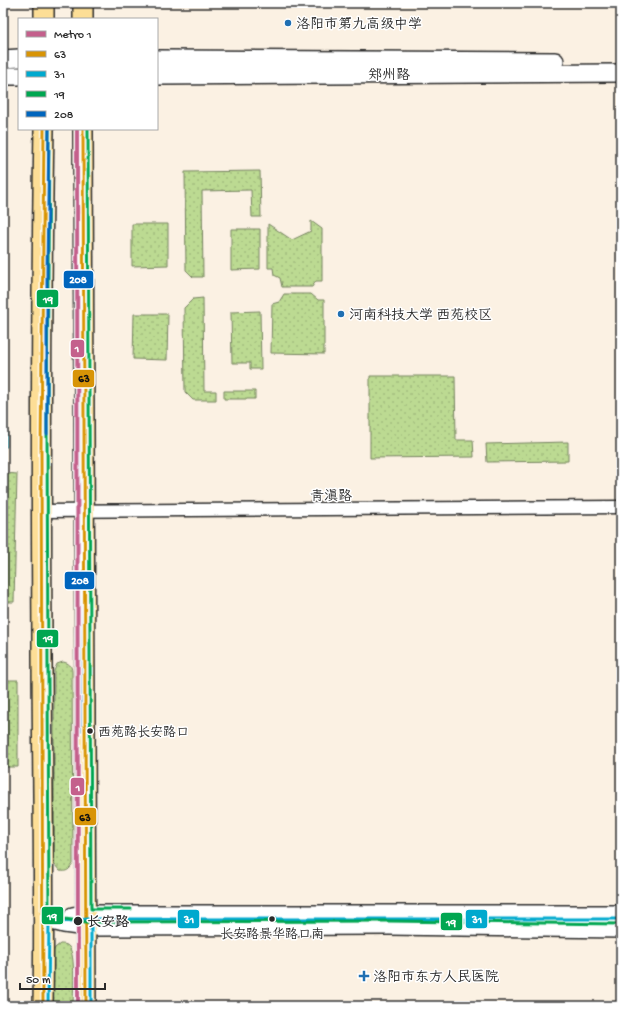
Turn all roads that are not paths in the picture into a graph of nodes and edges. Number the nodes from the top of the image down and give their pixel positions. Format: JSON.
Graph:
{"nodes":[{"id":1,"x":44,"y":3,"type":"edge"},
{"id":2,"x":83,"y":3,"type":"edge"},
{"id":3,"x":44,"y":18,"type":"edge"},
{"id":4,"x":83,"y":18,"type":"edge"},
{"id":5,"x":18,"y":58,"type":"edge"},
{"id":6,"x":3,"y":59,"type":"edge"},
{"id":7,"x":158,"y":59,"type":"edge"},
{"id":8,"x":621,"y":61,"type":"edge"},
{"id":9,"x":621,"y":73,"type":"edge"},
{"id":10,"x":3,"y":76,"type":"edge"},
{"id":11,"x":18,"y":76,"type":"edge"},
{"id":12,"x":158,"y":76,"type":"edge"},
{"id":13,"x":44,"y":130,"type":"edge"},
{"id":14,"x":83,"y":130,"type":"edge"},
{"id":15,"x":621,"y":507,"type":"edge"},
{"id":16,"x":42,"y":511,"type":"junction"},
{"id":17,"x":84,"y":512,"type":"junction"},
{"id":18,"x":621,"y":914,"type":"edge"},
{"id":19,"x":44,"y":919,"type":"junction"},
{"id":20,"x":86,"y":920,"type":"junction"},
{"id":21,"x":621,"y":929,"type":"edge"},
{"id":22,"x":43,"y":1006,"type":"edge"},
{"id":23,"x":86,"y":1006,"type":"edge"}],
"edges":[{"from":1,"to":3,"type":"main road"},
{"from":2,"to":4,"type":"main road"},
{"from":5,"to":6,"type":"main road"},
{"from":7,"to":8,"type":"main road","name":"郑州路"},
{"from":9,"to":12,"type":"main road","name":"郑州路"},
{"from":10,"to":11,"type":"main road"},
{"from":13,"to":16,"type":"main road"},
{"from":14,"to":17,"type":"main road"},
{"from":15,"to":17,"type":"street","name":"青滇路"},
{"from":16,"to":17,"type":"street","name":"青滇路"},
{"from":16,"to":19,"type":"main road"},
{"from":17,"to":20,"type":"main road"},
{"from":18,"to":20,"type":"main road"},
{"from":19,"to":20,"type":"main road"},
{"from":19,"to":22,"type":"main road"},
{"from":20,"to":21,"type":"main road"},
{"from":20,"to":23,"type":"main road"}]}
